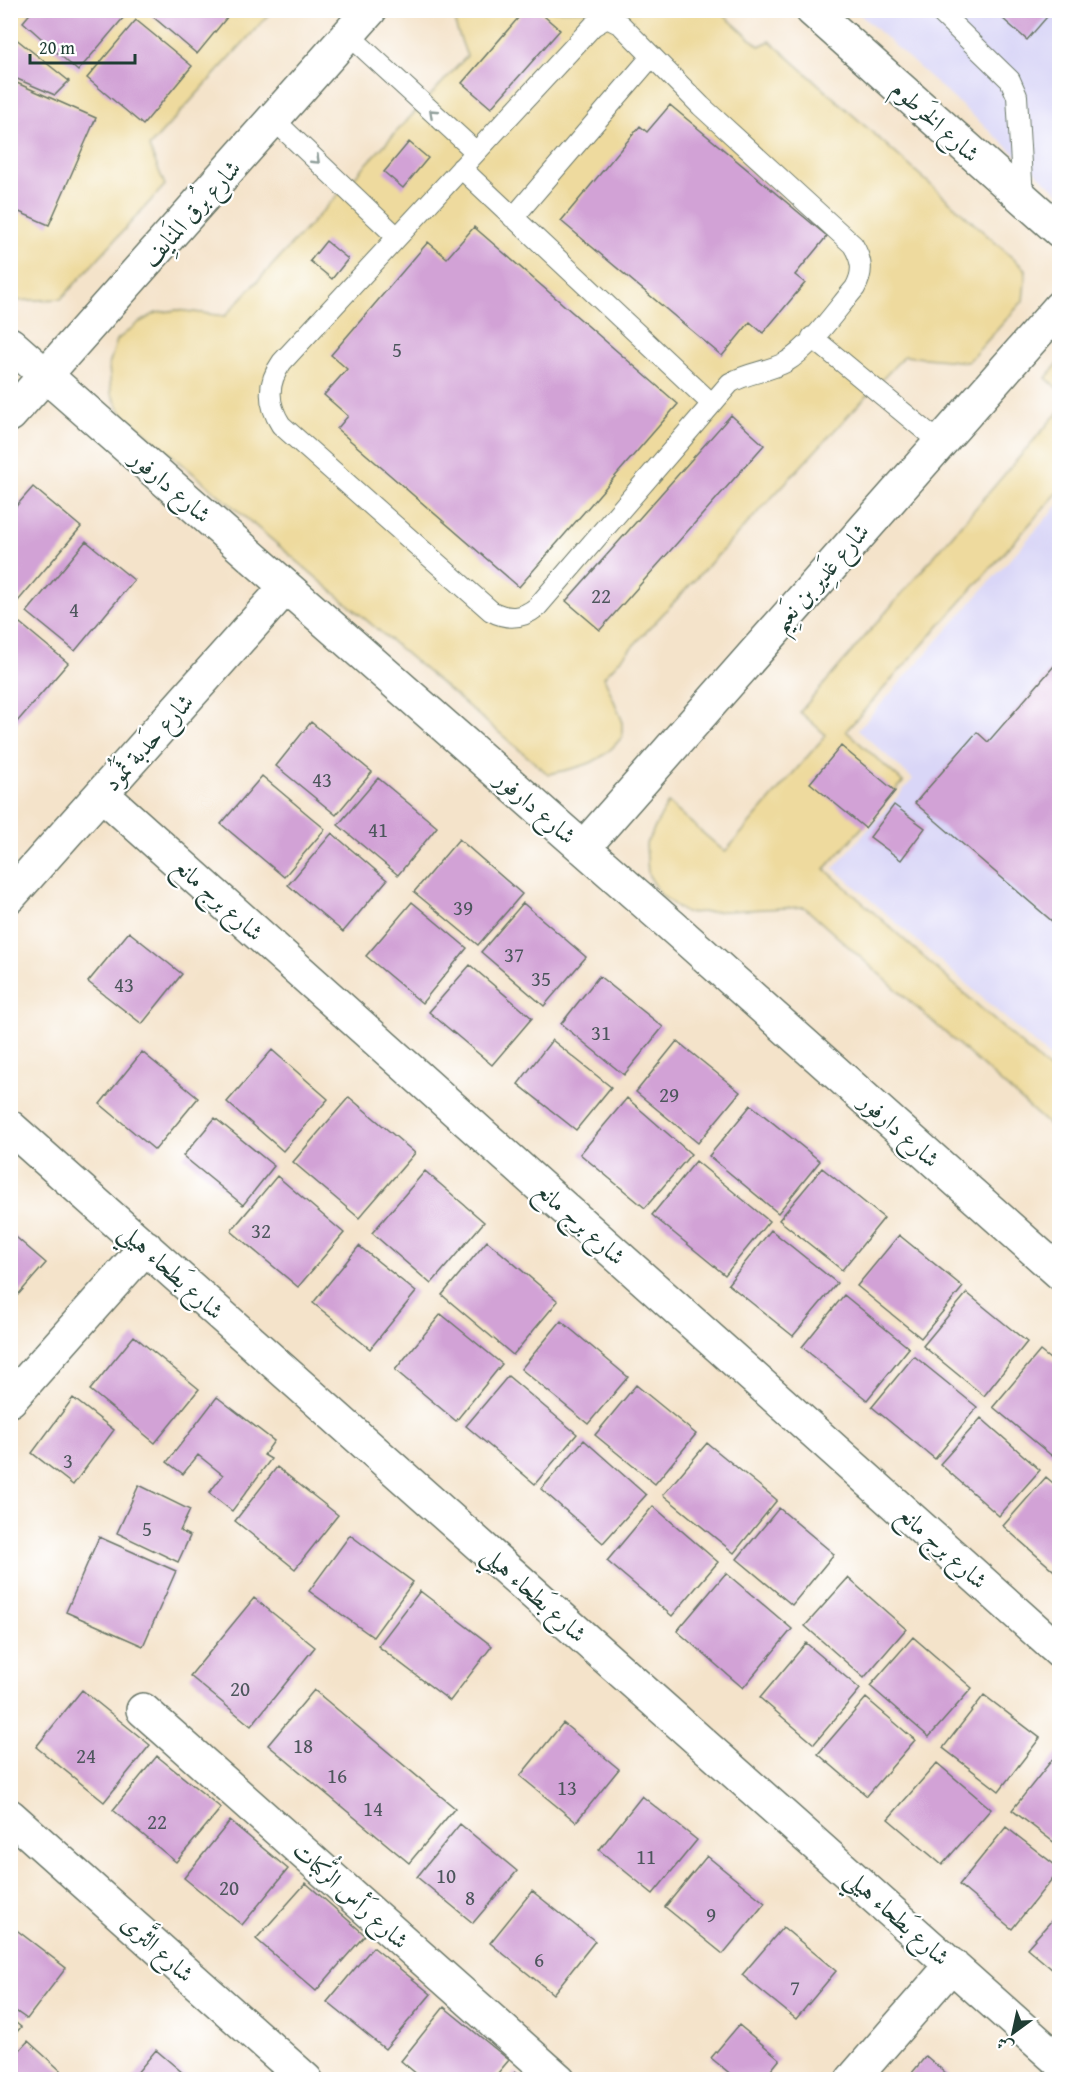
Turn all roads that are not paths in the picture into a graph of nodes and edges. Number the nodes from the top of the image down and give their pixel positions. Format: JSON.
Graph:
{"nodes":[{"id":1,"x":370,"y":10,"type":"edge"},
{"id":2,"x":812,"y":10,"type":"edge"},
{"id":3,"x":938,"y":10,"type":"edge"},
{"id":4,"x":349,"y":35,"type":"junction"},
{"id":5,"x":652,"y":56,"type":"junction"},
{"id":6,"x":273,"y":120,"type":"junction"},
{"id":7,"x":476,"y":152,"type":"junction"},
{"id":8,"x":461,"y":168,"type":"junction"},
{"id":9,"x":1023,"y":198,"type":"junction"},
{"id":10,"x":513,"y":218,"type":"junction"},
{"id":11,"x":1059,"y":231,"type":"edge"},
{"id":12,"x":397,"y":237,"type":"junction"},
{"id":13,"x":1059,"y":307,"type":"edge"},
{"id":14,"x":812,"y":337,"type":"junction"},
{"id":15,"x":10,"y":344,"type":"edge"},
{"id":16,"x":45,"y":376,"type":"junction"},
{"id":17,"x":711,"y":403,"type":"junction"},
{"id":18,"x":10,"y":415,"type":"edge"},
{"id":19,"x":939,"y":442,"type":"junction"},
{"id":20,"x":286,"y":587,"type":"junction"},
{"id":21,"x":102,"y":794,"type":"junction"},
{"id":22,"x":583,"y":848,"type":"junction"},
{"id":23,"x":10,"y":896,"type":"edge"},
{"id":24,"x":10,"y":1126,"type":"edge"},
{"id":25,"x":146,"y":1247,"type":"junction"},
{"id":26,"x":1059,"y":1273,"type":"edge"},
{"id":27,"x":10,"y":1400,"type":"edge"},
{"id":28,"x":1059,"y":1652,"type":"edge"},
{"id":29,"x":143,"y":1710,"type":"dead end"},
{"id":30,"x":10,"y":1816,"type":"edge"},
{"id":31,"x":952,"y":1965,"type":"junction"},
{"id":32,"x":1059,"y":2062,"type":"edge"},
{"id":33,"x":306,"y":2079,"type":"edge"},
{"id":34,"x":559,"y":2079,"type":"edge"},
{"id":35,"x":852,"y":2079,"type":"edge"}],
"edges":[{"from":1,"to":4,"type":"street","name":"شارع بُرق المَنايِف"},
{"from":2,"to":9,"type":"street","name":"شارع الخَرطوم"},
{"from":3,"to":9,"type":"lane"},
{"from":4,"to":6,"type":"street","name":"شارع بُرق المَنايِف"},
{"from":7,"to":4,"type":"lane","one_way":true},
{"from":5,"to":7,"type":"lane"},
{"from":5,"to":10,"type":"lane"},
{"from":5,"to":14,"type":"lane"},
{"from":6,"to":12,"type":"lane","one_way":true},
{"from":6,"to":16,"type":"street","name":"شارع بُرق المَنايِف"},
{"from":7,"to":8,"type":"lane"},
{"from":8,"to":10,"type":"lane"},
{"from":8,"to":12,"type":"lane"},
{"from":9,"to":11,"type":"street","name":"شارع الخَرطوم"},
{"from":10,"to":17,"type":"lane"},
{"from":12,"to":17,"type":"lane"},
{"from":13,"to":19,"type":"street","name":"شارع غَدِير بن نَعِيم"},
{"from":14,"to":17,"type":"lane"},
{"from":14,"to":19,"type":"lane"},
{"from":15,"to":16,"type":"street","name":"شارع دارفور"},
{"from":16,"to":18,"type":"street","name":"شارع بُرق المَنايِف"},
{"from":16,"to":20,"type":"street","name":"شارع دارفور"},
{"from":19,"to":22,"type":"street","name":"شارع غَدِير بن نَعِيم"},
{"from":20,"to":21,"type":"street","name":"شارع حَدبة ثَمُود"},
{"from":20,"to":22,"type":"street","name":"شارع دارفور"},
{"from":21,"to":23,"type":"street","name":"شارع حَدبة ثَمُود"},
{"from":21,"to":28,"type":"street","name":"شارع برج مانع"},
{"from":22,"to":26,"type":"street","name":"شارع دارفور"},
{"from":24,"to":25,"type":"street","name":"شارع بَطحاء هيلي"},
{"from":25,"to":27,"type":"street"},
{"from":25,"to":31,"type":"street","name":"شارع بَطحاء هيلي"},
{"from":29,"to":34,"type":"street","name":"شارع رَأس الرُّكبات"},
{"from":30,"to":33,"type":"street","name":"شارع الثَّرى"},
{"from":31,"to":32,"type":"street","name":"شارع بَطحاء هيلي"},
{"from":31,"to":35,"type":"street"}]}
